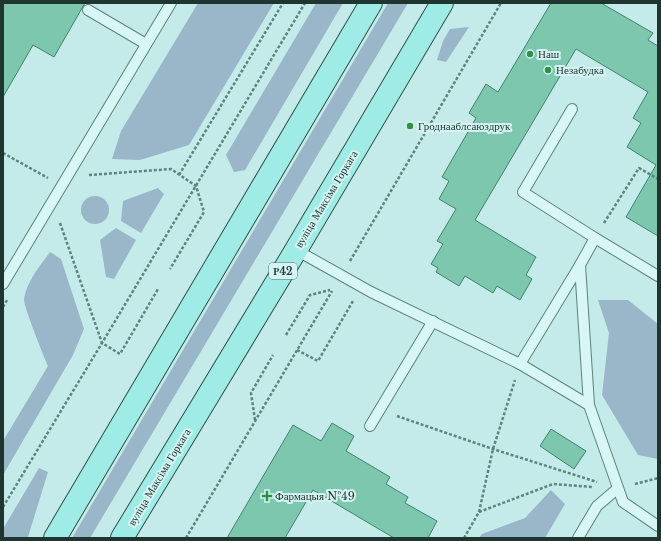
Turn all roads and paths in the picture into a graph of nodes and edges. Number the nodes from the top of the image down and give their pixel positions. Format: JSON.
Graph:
{"nodes":[{"id":1,"x":171,"y":3,"type":"edge"},
{"id":2,"x":283,"y":3,"type":"edge"},
{"id":3,"x":304,"y":3,"type":"edge"},
{"id":4,"x":371,"y":3,"type":"edge"},
{"id":5,"x":442,"y":3,"type":"edge"},
{"id":6,"x":88,"y":10,"type":"dead end"},
{"id":7,"x":146,"y":44,"type":"junction"},
{"id":8,"x":572,"y":109,"type":"dead end"},
{"id":9,"x":3,"y":152,"type":"edge"},
{"id":10,"x":179,"y":175,"type":"junction"},
{"id":11,"x":658,"y":179,"type":"edge"},
{"id":12,"x":61,"y":186,"type":"junction"},
{"id":13,"x":196,"y":186,"type":"junction"},
{"id":14,"x":59,"y":220,"type":"dead end"},
{"id":15,"x":595,"y":238,"type":"junction"},
{"id":16,"x":296,"y":250,"type":"junction"},
{"id":17,"x":580,"y":265,"type":"junction"},
{"id":18,"x":170,"y":269,"type":"dead end"},
{"id":19,"x":658,"y":276,"type":"edge"},
{"id":20,"x":3,"y":284,"type":"edge"},
{"id":21,"x":361,"y":287,"type":"junction"},
{"id":22,"x":158,"y":289,"type":"dead end"},
{"id":23,"x":334,"y":289,"type":"dead end"},
{"id":24,"x":11,"y":293,"type":"dead end"},
{"id":25,"x":3,"y":307,"type":"edge"},
{"id":26,"x":433,"y":321,"type":"junction"},
{"id":27,"x":286,"y":335,"type":"dead end"},
{"id":28,"x":102,"y":343,"type":"junction"},
{"id":29,"x":297,"y":350,"type":"dead end"},
{"id":30,"x":274,"y":355,"type":"dead end"},
{"id":31,"x":520,"y":364,"type":"junction"},
{"id":32,"x":589,"y":405,"type":"junction"},
{"id":33,"x":379,"y":410,"type":"junction"},
{"id":34,"x":256,"y":421,"type":"dead end"},
{"id":35,"x":370,"y":426,"type":"dead end"},
{"id":36,"x":493,"y":449,"type":"junction"},
{"id":37,"x":658,"y":478,"type":"edge"},
{"id":38,"x":617,"y":488,"type":"junction"},
{"id":39,"x":3,"y":507,"type":"edge"},
{"id":40,"x":479,"y":512,"type":"junction"},
{"id":41,"x":658,"y":526,"type":"edge"},
{"id":42,"x":55,"y":538,"type":"edge"},
{"id":43,"x":122,"y":538,"type":"edge"},
{"id":44,"x":464,"y":538,"type":"edge"},
{"id":45,"x":578,"y":538,"type":"edge"}],
"edges":[{"from":1,"to":7,"type":"lane"},
{"from":2,"to":10,"type":"path"},
{"from":3,"to":13,"type":"path"},
{"from":4,"to":42,"type":"main road"},
{"from":5,"to":16,"type":"main road","name":"вуліца Максіма Горкага","number":"Р42"},
{"from":6,"to":7,"type":"lane"},
{"from":7,"to":12,"type":"lane"},
{"from":8,"to":15,"type":"lane"},
{"from":9,"to":12,"type":"path"},
{"from":10,"to":12,"type":"path"},
{"from":10,"to":13,"type":"path"},
{"from":11,"to":15,"type":"path"},
{"from":12,"to":20,"type":"lane"},
{"from":13,"to":18,"type":"path"},
{"from":13,"to":28,"type":"path"},
{"from":14,"to":28,"type":"path"},
{"from":15,"to":17,"type":"lane"},
{"from":15,"to":19,"type":"lane"},
{"from":16,"to":21,"type":"lane"},
{"from":16,"to":43,"type":"main road","name":"вуліца Максіма Горкага","number":"Р42"},
{"from":17,"to":31,"type":"lane"},
{"from":17,"to":32,"type":"lane"},
{"from":21,"to":26,"type":"lane"},
{"from":21,"to":29,"type":"path"},
{"from":22,"to":28,"type":"path"},
{"from":23,"to":27,"type":"path"},
{"from":24,"to":25,"type":"path"},
{"from":26,"to":31,"type":"lane"},
{"from":26,"to":33,"type":"lane"},
{"from":28,"to":39,"type":"path"},
{"from":30,"to":34,"type":"path"},
{"from":31,"to":32,"type":"lane"},
{"from":31,"to":36,"type":"path"},
{"from":32,"to":38,"type":"lane"},
{"from":33,"to":35,"type":"lane"},
{"from":33,"to":36,"type":"path"},
{"from":36,"to":38,"type":"path"},
{"from":36,"to":40,"type":"path"},
{"from":37,"to":38,"type":"path"},
{"from":38,"to":40,"type":"path"},
{"from":38,"to":41,"type":"lane"},
{"from":38,"to":45,"type":"lane"},
{"from":40,"to":44,"type":"path"}]}
